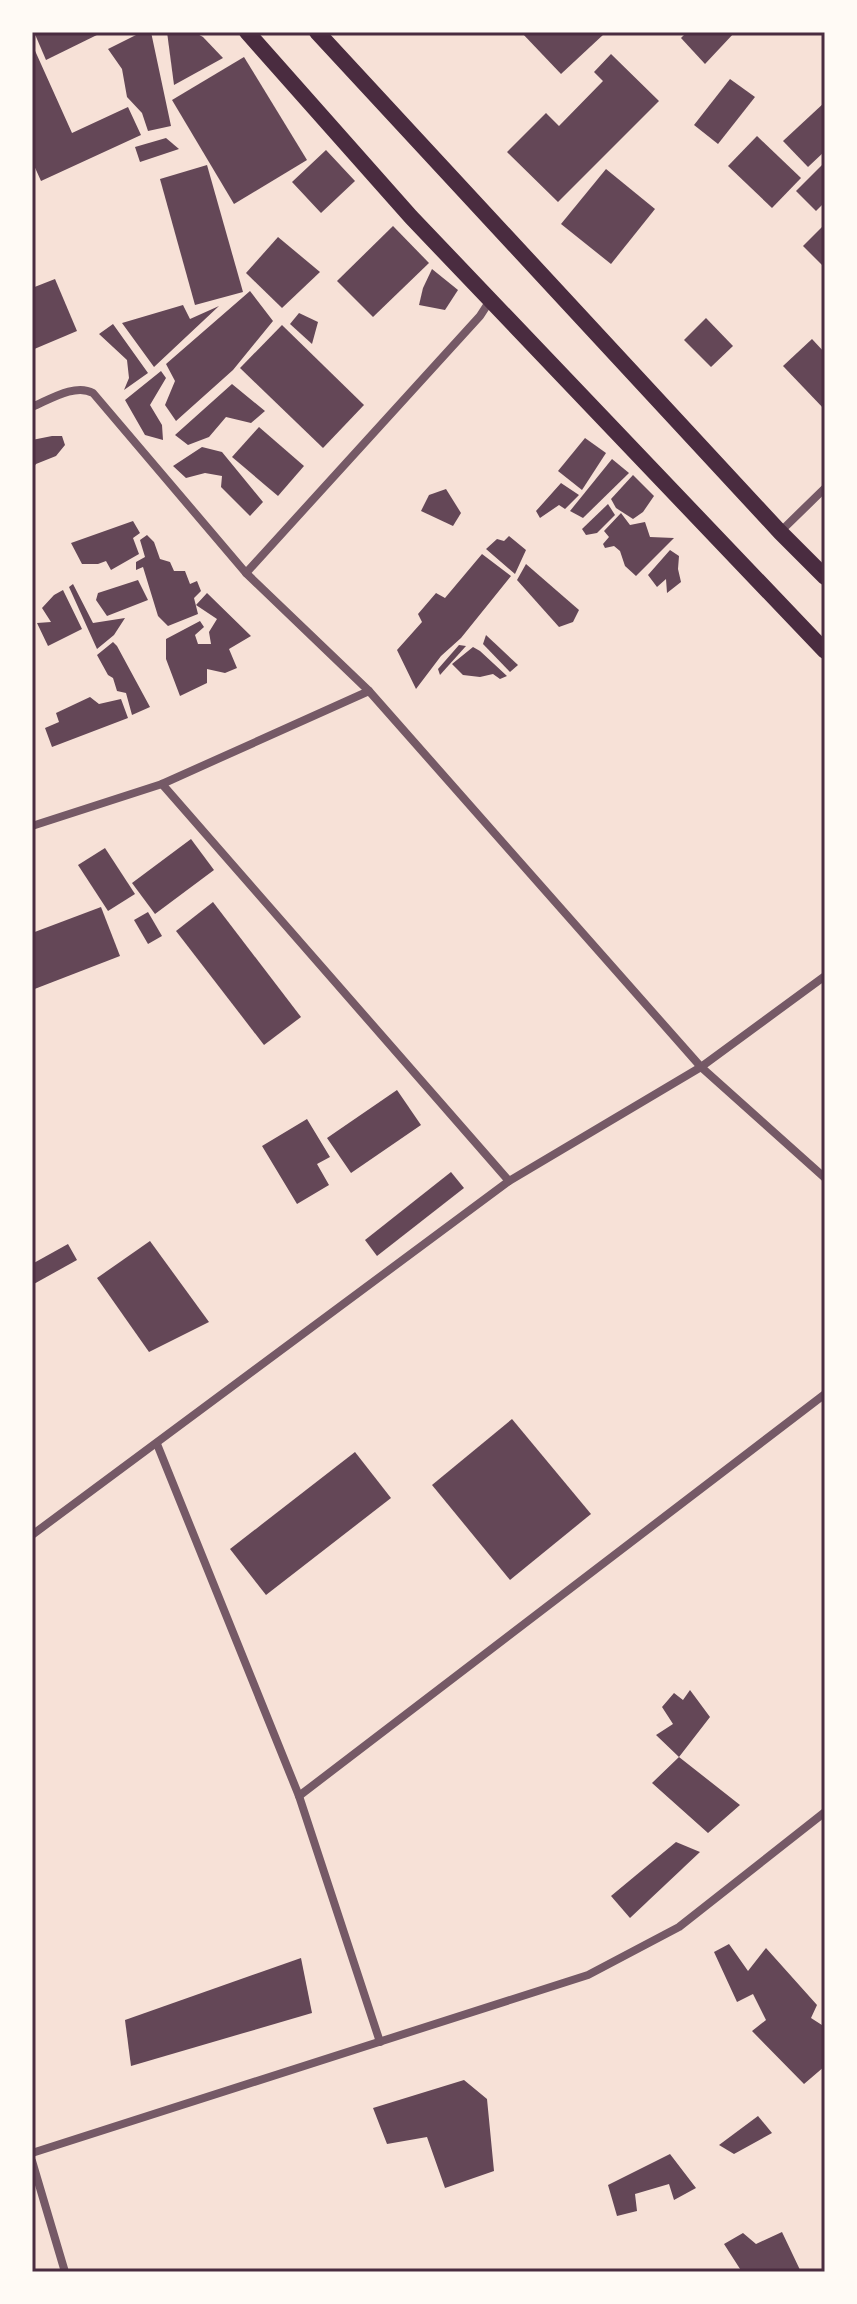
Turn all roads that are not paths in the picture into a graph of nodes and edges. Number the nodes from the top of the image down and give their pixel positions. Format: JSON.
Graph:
{"nodes":[{"id":1,"x":247,"y":32,"type":"edge"},
{"id":2,"x":317,"y":32,"type":"edge"},
{"id":3,"x":491,"y":299,"type":"junction"},
{"id":4,"x":32,"y":407,"type":"edge"},
{"id":5,"x":825,"y":488,"type":"edge"},
{"id":6,"x":780,"y":532,"type":"junction"},
{"id":7,"x":246,"y":573,"type":"junction"},
{"id":8,"x":825,"y":577,"type":"edge"},
{"id":9,"x":825,"y":651,"type":"edge"},
{"id":10,"x":369,"y":691,"type":"junction"},
{"id":11,"x":162,"y":784,"type":"junction"},
{"id":12,"x":32,"y":826,"type":"edge"},
{"id":13,"x":825,"y":976,"type":"edge"},
{"id":14,"x":701,"y":1067,"type":"junction"},
{"id":15,"x":825,"y":1178,"type":"edge"},
{"id":16,"x":509,"y":1181,"type":"junction"},
{"id":17,"x":825,"y":1394,"type":"edge"},
{"id":18,"x":157,"y":1444,"type":"junction"},
{"id":19,"x":32,"y":1535,"type":"edge"},
{"id":20,"x":299,"y":1796,"type":"junction"},
{"id":21,"x":825,"y":1812,"type":"edge"},
{"id":22,"x":380,"y":2042,"type":"junction"},
{"id":23,"x":32,"y":2153,"type":"edge"},
{"id":24,"x":32,"y":2161,"type":"edge"},
{"id":25,"x":65,"y":2272,"type":"edge"}],
"edges":[{"from":1,"to":3,"type":"main road"},
{"from":2,"to":6,"type":"main road"},
{"from":3,"to":7,"type":"street"},
{"from":3,"to":9,"type":"main road"},
{"from":4,"to":7,"type":"street"},
{"from":5,"to":6,"type":"street"},
{"from":6,"to":8,"type":"main road"},
{"from":7,"to":10,"type":"street"},
{"from":10,"to":11,"type":"street"},
{"from":10,"to":14,"type":"street"},
{"from":11,"to":12,"type":"street"},
{"from":11,"to":16,"type":"street"},
{"from":13,"to":14,"type":"street"},
{"from":14,"to":15,"type":"street"},
{"from":14,"to":16,"type":"street"},
{"from":16,"to":18,"type":"street"},
{"from":17,"to":20,"type":"street"},
{"from":18,"to":19,"type":"street"},
{"from":18,"to":20,"type":"street"},
{"from":20,"to":22,"type":"street"},
{"from":21,"to":22,"type":"street"},
{"from":22,"to":23,"type":"street"},
{"from":24,"to":25,"type":"street"}]}
